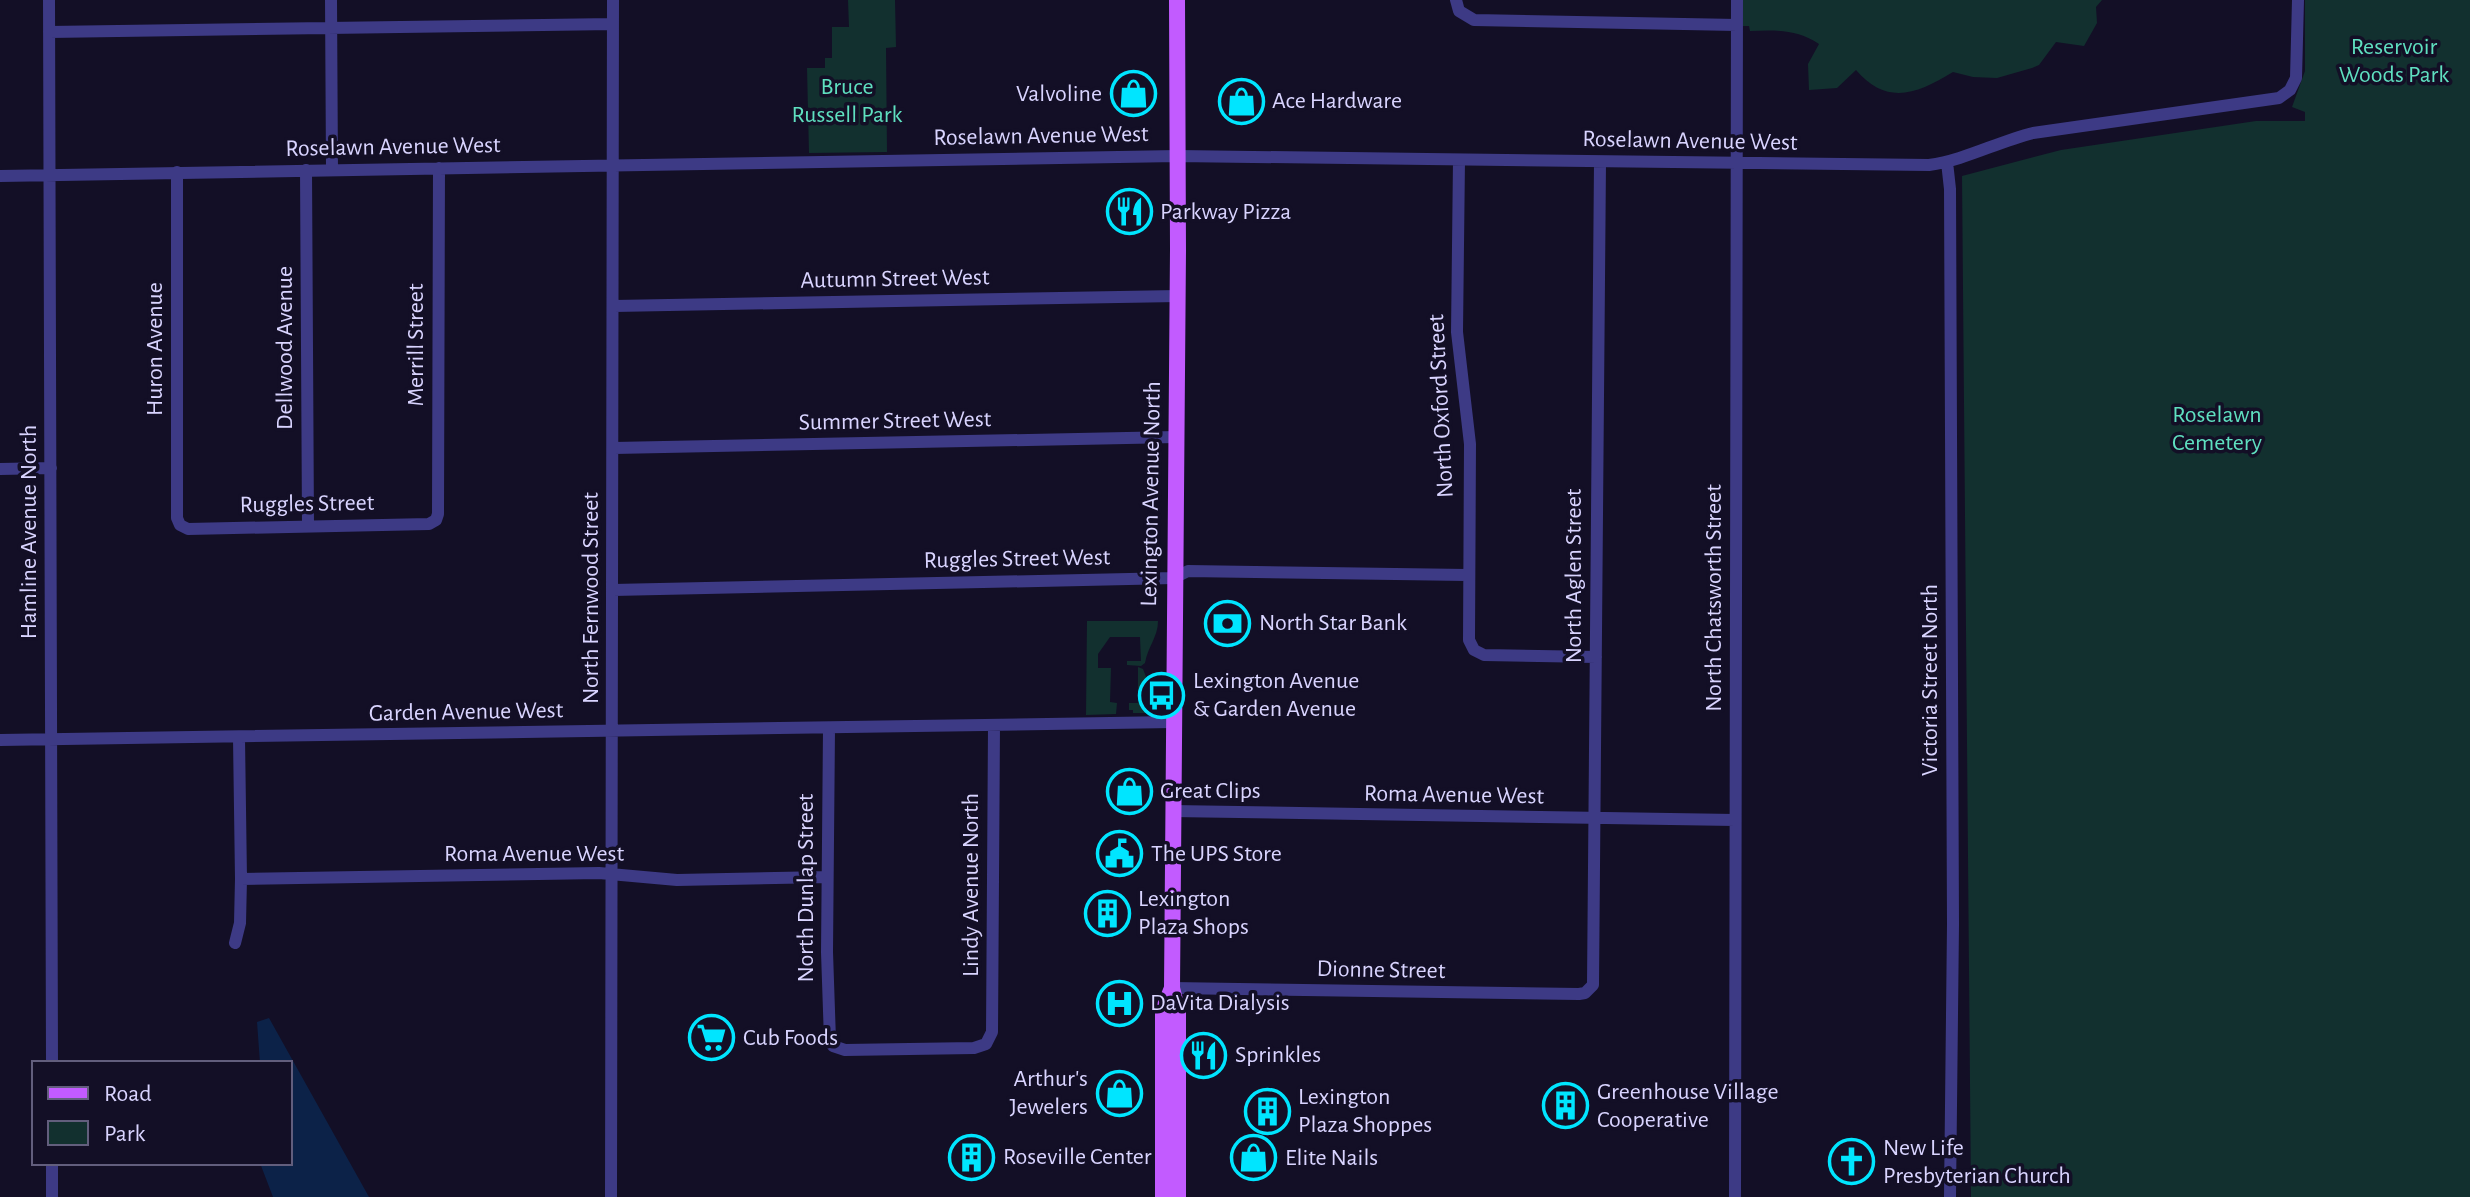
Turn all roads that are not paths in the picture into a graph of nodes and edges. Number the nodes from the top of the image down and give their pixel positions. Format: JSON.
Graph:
{"nodes":[{"id":1,"x":49,"y":0,"type":"edge"},
{"id":2,"x":331,"y":0,"type":"edge"},
{"id":3,"x":613,"y":0,"type":"edge"},
{"id":4,"x":1177,"y":0,"type":"edge"},
{"id":5,"x":1456,"y":0,"type":"edge"},
{"id":6,"x":1737,"y":0,"type":"edge"},
{"id":7,"x":2298,"y":0,"type":"edge"},
{"id":8,"x":613,"y":24,"type":"junction"},
{"id":9,"x":1737,"y":25,"type":"junction"},
{"id":10,"x":331,"y":28,"type":"junction"},
{"id":11,"x":49,"y":32,"type":"junction"},
{"id":12,"x":1177,"y":156,"type":"junction"},
{"id":13,"x":1459,"y":160,"type":"junction"},
{"id":14,"x":1600,"y":162,"type":"junction"},
{"id":15,"x":1947,"y":162,"type":"junction"},
{"id":16,"x":1738,"y":164,"type":"junction"},
{"id":17,"x":613,"y":166,"type":"junction"},
{"id":18,"x":439,"y":168,"type":"junction"},
{"id":19,"x":332,"y":169,"type":"junction"},
{"id":20,"x":306,"y":170,"type":"junction"},
{"id":21,"x":177,"y":172,"type":"junction"},
{"id":22,"x":0,"y":176,"type":"edge"},
{"id":23,"x":49,"y":176,"type":"junction"},
{"id":24,"x":1178,"y":296,"type":"junction"},
{"id":25,"x":614,"y":306,"type":"junction"},
{"id":26,"x":1176,"y":437,"type":"junction"},
{"id":27,"x":614,"y":448,"type":"junction"},
{"id":28,"x":51,"y":468,"type":"junction"},
{"id":29,"x":0,"y":469,"type":"edge"},
{"id":30,"x":436,"y":520,"type":"joint"},
{"id":31,"x":180,"y":525,"type":"joint"},
{"id":32,"x":308,"y":526,"type":"junction"},
{"id":33,"x":1467,"y":575,"type":"junction"},
{"id":34,"x":1174,"y":578,"type":"junction"},
{"id":35,"x":613,"y":590,"type":"junction"},
{"id":36,"x":1596,"y":657,"type":"junction"},
{"id":37,"x":1173,"y":722,"type":"junction"},
{"id":38,"x":994,"y":726,"type":"junction"},
{"id":39,"x":829,"y":729,"type":"junction"},
{"id":40,"x":613,"y":731,"type":"junction"},
{"id":41,"x":239,"y":738,"type":"junction"},
{"id":42,"x":52,"y":739,"type":"junction"},
{"id":43,"x":0,"y":740,"type":"edge"},
{"id":44,"x":1172,"y":811,"type":"junction"},
{"id":45,"x":1593,"y":819,"type":"junction"},
{"id":46,"x":1735,"y":820,"type":"junction"},
{"id":47,"x":613,"y":873,"type":"junction"},
{"id":48,"x":827,"y":877,"type":"junction"},
{"id":49,"x":241,"y":879,"type":"junction"},
{"id":50,"x":235,"y":943,"type":"dead end"},
{"id":51,"x":1172,"y":988,"type":"junction"},
{"id":52,"x":1589,"y":990,"type":"joint"},
{"id":53,"x":833,"y":1046,"type":"joint"},
{"id":54,"x":52,"y":1061,"type":"edge"},
{"id":55,"x":52,"y":1165,"type":"edge"},
{"id":56,"x":52,"y":1197,"type":"edge"},
{"id":57,"x":611,"y":1197,"type":"edge"},
{"id":58,"x":1163,"y":1197,"type":"edge"},
{"id":59,"x":1178,"y":1197,"type":"edge"},
{"id":60,"x":1735,"y":1197,"type":"edge"},
{"id":61,"x":1950,"y":1197,"type":"edge"}],
"edges":[{"from":1,"to":11,"type":"street","name":"Hamline Avenue North"},
{"from":2,"to":10,"type":"street"},
{"from":3,"to":8,"type":"street","name":"North Fernwood Street"},
{"from":4,"to":12,"type":"main road","name":"Lexington Avenue North"},
{"from":5,"to":9,"type":"street"},
{"from":6,"to":9,"type":"street","name":"North Chatsworth Street"},
{"from":7,"to":15,"type":"street","name":"Roselawn Avenue West"},
{"from":8,"to":10,"type":"street"},
{"from":8,"to":17,"type":"street","name":"North Fernwood Street"},
{"from":9,"to":16,"type":"street","name":"North Chatsworth Street"},
{"from":10,"to":11,"type":"street"},
{"from":10,"to":19,"type":"street"},
{"from":11,"to":23,"type":"street","name":"Hamline Avenue North"},
{"from":12,"to":13,"type":"street","name":"Roselawn Avenue West"},
{"from":12,"to":17,"type":"street","name":"Roselawn Avenue West"},
{"from":12,"to":24,"type":"main road","name":"Lexington Avenue North"},
{"from":13,"to":14,"type":"street","name":"Roselawn Avenue West"},
{"from":13,"to":33,"type":"street","name":"North Oxford Street"},
{"from":14,"to":16,"type":"street","name":"Roselawn Avenue West"},
{"from":14,"to":36,"type":"street","name":"North Aglen Street"},
{"from":15,"to":16,"type":"street","name":"Roselawn Avenue West"},
{"from":15,"to":61,"type":"street","name":"Victoria Street North"},
{"from":16,"to":46,"type":"street","name":"North Chatsworth Street"},
{"from":17,"to":18,"type":"street","name":"Roselawn Avenue West"},
{"from":17,"to":25,"type":"street","name":"North Fernwood Street"},
{"from":18,"to":19,"type":"street","name":"Roselawn Avenue West"},
{"from":18,"to":30,"type":"street","name":"Merrill Street"},
{"from":19,"to":20,"type":"street","name":"Roselawn Avenue West"},
{"from":20,"to":21,"type":"street","name":"Roselawn Avenue West"},
{"from":20,"to":32,"type":"street","name":"Dellwood Avenue"},
{"from":21,"to":23,"type":"street","name":"Roselawn Avenue West"},
{"from":21,"to":31,"type":"street","name":"Huron Avenue"},
{"from":22,"to":23,"type":"street","name":"Roselawn Avenue West"},
{"from":23,"to":28,"type":"street","name":"Hamline Avenue North"},
{"from":24,"to":25,"type":"street","name":"Autumn Street West"},
{"from":24,"to":26,"type":"main road","name":"Lexington Avenue North"},
{"from":25,"to":27,"type":"street","name":"North Fernwood Street"},
{"from":26,"to":27,"type":"street","name":"Summer Street West"},
{"from":26,"to":34,"type":"main road","name":"Lexington Avenue North"},
{"from":27,"to":35,"type":"street","name":"North Fernwood Street"},
{"from":28,"to":29,"type":"street"},
{"from":28,"to":42,"type":"street","name":"Hamline Avenue North"},
{"from":30,"to":32,"type":"street","name":"Ruggles Street"},
{"from":31,"to":32,"type":"street","name":"Ruggles Street"},
{"from":33,"to":34,"type":"street","name":"Ruggles Street West"},
{"from":33,"to":36,"type":"street","name":"North Oxford Street"},
{"from":34,"to":35,"type":"street","name":"Ruggles Street West"},
{"from":34,"to":37,"type":"main road","name":"Lexington Avenue North"},
{"from":35,"to":40,"type":"street","name":"North Fernwood Street"},
{"from":36,"to":45,"type":"street","name":"North Aglen Street"},
{"from":37,"to":38,"type":"street","name":"Garden Avenue West"},
{"from":37,"to":44,"type":"main road","name":"Lexington Avenue North"},
{"from":38,"to":39,"type":"street","name":"Garden Avenue West"},
{"from":38,"to":53,"type":"street","name":"Lindy Avenue North"},
{"from":39,"to":40,"type":"street","name":"Garden Avenue West"},
{"from":39,"to":48,"type":"street","name":"North Dunlap Street"},
{"from":40,"to":41,"type":"street","name":"Garden Avenue West"},
{"from":40,"to":47,"type":"street","name":"North Fernwood Street"},
{"from":41,"to":42,"type":"street","name":"Garden Avenue West"},
{"from":41,"to":49,"type":"street"},
{"from":42,"to":43,"type":"street","name":"Garden Avenue West"},
{"from":42,"to":54,"type":"street","name":"Hamline Avenue North"},
{"from":44,"to":45,"type":"street","name":"Roma Avenue West"},
{"from":44,"to":51,"type":"main road","name":"Lexington Avenue North"},
{"from":45,"to":46,"type":"street","name":"Roma Avenue West"},
{"from":45,"to":52,"type":"street","name":"North Aglen Street"},
{"from":46,"to":60,"type":"street","name":"North Chatsworth Street"},
{"from":47,"to":48,"type":"street","name":"Roma Avenue West"},
{"from":47,"to":49,"type":"street","name":"Roma Avenue West"},
{"from":47,"to":57,"type":"street","name":"North Fernwood Street"},
{"from":48,"to":53,"type":"street","name":"North Dunlap Street"},
{"from":49,"to":50,"type":"street"},
{"from":51,"to":52,"type":"street","name":"Dionne Street"},
{"from":51,"to":58,"type":"main road","name":"Lexington Avenue North"},
{"from":51,"to":59,"type":"main road","name":"Lexington Avenue North"},
{"from":55,"to":56,"type":"street"}]}
